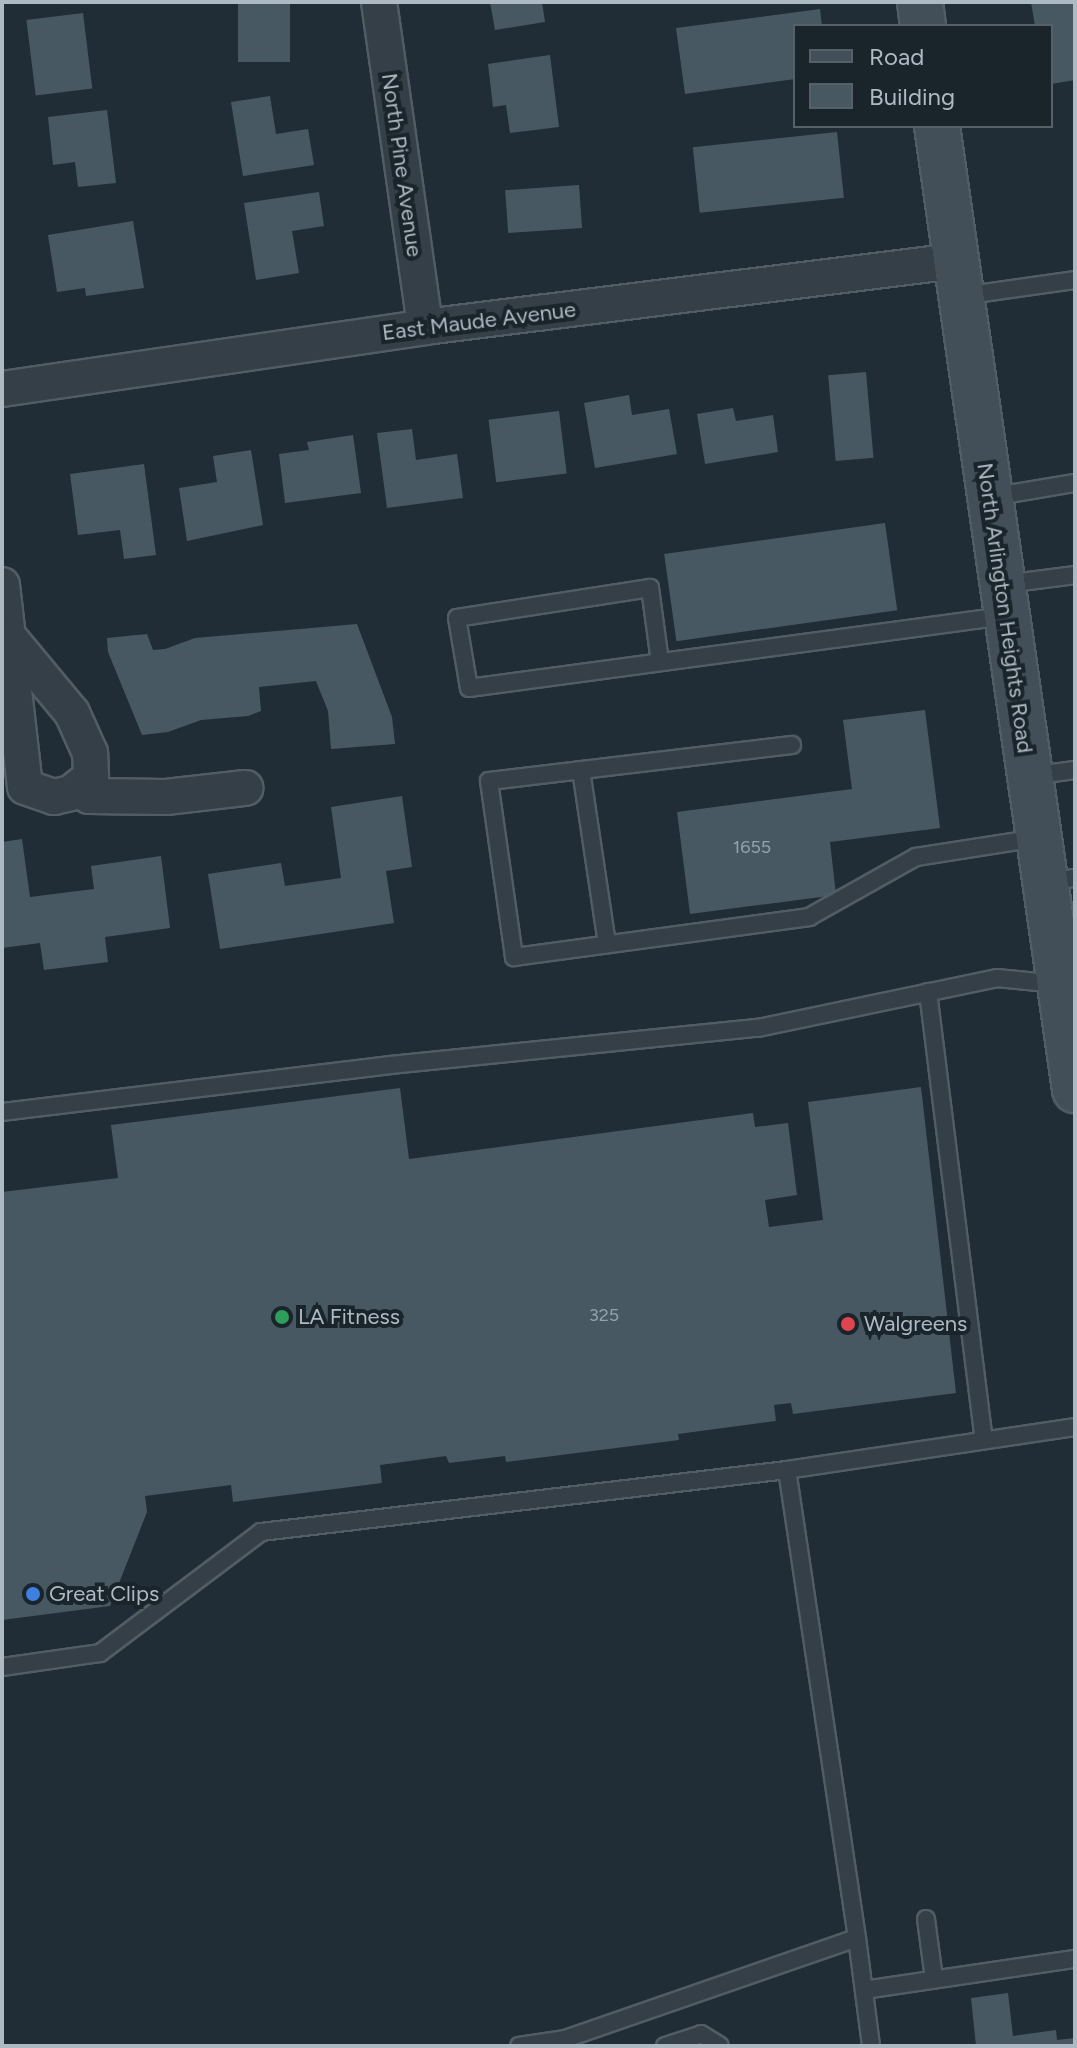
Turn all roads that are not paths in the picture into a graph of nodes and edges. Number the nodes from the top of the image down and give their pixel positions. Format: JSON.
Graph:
{"nodes":[{"id":1,"x":379,"y":2,"type":"edge"},
{"id":2,"x":920,"y":2,"type":"edge"},
{"id":3,"x":923,"y":24,"type":"edge"},
{"id":4,"x":937,"y":128,"type":"edge"},
{"id":5,"x":958,"y":278,"type":"junction"},
{"id":6,"x":1075,"y":280,"type":"edge"},
{"id":7,"x":425,"y":327,"type":"junction"},
{"id":8,"x":2,"y":389,"type":"edge"},
{"id":9,"x":1075,"y":483,"type":"edge"},
{"id":10,"x":989,"y":497,"type":"junction"},
{"id":11,"x":1075,"y":575,"type":"edge"},
{"id":12,"x":2,"y":585,"type":"edge"},
{"id":13,"x":1004,"y":600,"type":"junction"},
{"id":14,"x":8,"y":636,"type":"junction"},
{"id":15,"x":660,"y":662,"type":"junction"},
{"id":16,"x":792,"y":745,"type":"dead end"},
{"id":17,"x":581,"y":770,"type":"junction"},
{"id":18,"x":1075,"y":770,"type":"edge"},
{"id":19,"x":1029,"y":776,"type":"junction"},
{"id":20,"x":80,"y":786,"type":"junction"},
{"id":21,"x":245,"y":788,"type":"dead end"},
{"id":22,"x":14,"y":794,"type":"edge"},
{"id":23,"x":1038,"y":838,"type":"junction"},
{"id":24,"x":1060,"y":880,"type":"edge"},
{"id":25,"x":607,"y":944,"type":"junction"},
{"id":26,"x":1059,"y":984,"type":"junction"},
{"id":27,"x":928,"y":992,"type":"junction"},
{"id":28,"x":1074,"y":1083,"type":"edge"},
{"id":29,"x":2,"y":1112,"type":"edge"},
{"id":30,"x":1075,"y":1427,"type":"edge"},
{"id":31,"x":984,"y":1440,"type":"junction"},
{"id":32,"x":787,"y":1470,"type":"junction"},
{"id":33,"x":2,"y":1667,"type":"edge"},
{"id":34,"x":926,"y":1919,"type":"dead end"},
{"id":35,"x":857,"y":1938,"type":"junction"},
{"id":36,"x":1075,"y":1959,"type":"edge"},
{"id":37,"x":934,"y":1979,"type":"junction"},
{"id":38,"x":864,"y":1990,"type":"junction"},
{"id":39,"x":670,"y":2045,"type":"edge"},
{"id":40,"x":519,"y":2046,"type":"edge"},
{"id":41,"x":720,"y":2046,"type":"edge"},
{"id":42,"x":871,"y":2046,"type":"edge"}],
"edges":[{"from":1,"to":7,"type":"street","name":"North Pine Avenue"},
{"from":2,"to":3,"type":"main road"},
{"from":4,"to":5,"type":"main road","name":"North Arlington Heights Road"},
{"from":5,"to":6,"type":"lane"},
{"from":5,"to":7,"type":"street","name":"East Maude Avenue"},
{"from":5,"to":10,"type":"main road","name":"North Arlington Heights Road"},
{"from":7,"to":8,"type":"street","name":"East Maude Avenue"},
{"from":9,"to":10,"type":"lane"},
{"from":10,"to":13,"type":"main road","name":"North Arlington Heights Road"},
{"from":11,"to":13,"type":"lane"},
{"from":12,"to":14,"type":"street"},
{"from":13,"to":15,"type":"lane"},
{"from":13,"to":19,"type":"main road","name":"North Arlington Heights Road"},
{"from":14,"to":20,"type":"street"},
{"from":14,"to":22,"type":"street"},
{"from":15,"to":15,"type":"lane"},
{"from":16,"to":17,"type":"lane"},
{"from":17,"to":25,"type":"lane"},
{"from":17,"to":25,"type":"lane"},
{"from":18,"to":19,"type":"lane"},
{"from":19,"to":23,"type":"main road","name":"North Arlington Heights Road"},
{"from":20,"to":21,"type":"street"},
{"from":20,"to":22,"type":"street"},
{"from":23,"to":24,"type":"main road","name":"North Arlington Heights Road"},
{"from":23,"to":25,"type":"lane"},
{"from":24,"to":26,"type":"main road","name":"North Arlington Heights Road"},
{"from":26,"to":27,"type":"lane"},
{"from":26,"to":28,"type":"main road","name":"North Arlington Heights Road"},
{"from":27,"to":29,"type":"lane"},
{"from":27,"to":31,"type":"lane"},
{"from":30,"to":31,"type":"lane"},
{"from":31,"to":32,"type":"lane"},
{"from":32,"to":33,"type":"lane"},
{"from":32,"to":35,"type":"lane"},
{"from":34,"to":37,"type":"lane"},
{"from":35,"to":38,"type":"lane"},
{"from":35,"to":40,"type":"lane"},
{"from":36,"to":37,"type":"lane"},
{"from":37,"to":38,"type":"lane"},
{"from":38,"to":42,"type":"lane"},
{"from":39,"to":41,"type":"lane"}]}
